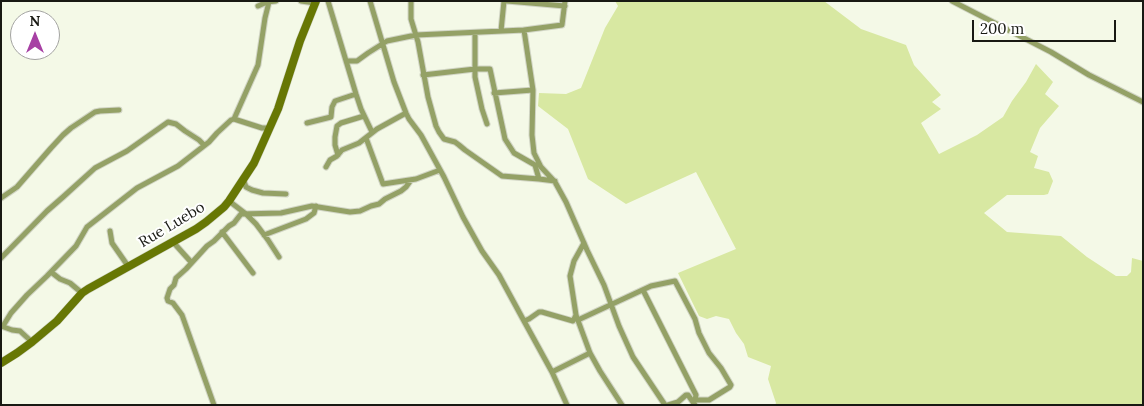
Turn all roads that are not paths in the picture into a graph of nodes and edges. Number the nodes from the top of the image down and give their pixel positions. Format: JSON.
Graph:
{"nodes":[{"id":1,"x":276,"y":1,"type":"edge"},
{"id":2,"x":301,"y":1,"type":"edge"},
{"id":3,"x":328,"y":1,"type":"edge"},
{"id":4,"x":370,"y":1,"type":"edge"},
{"id":5,"x":411,"y":1,"type":"edge"},
{"id":6,"x":506,"y":1,"type":"edge"},
{"id":7,"x":952,"y":1,"type":"edge"},
{"id":8,"x":270,"y":2,"type":"edge"},
{"id":9,"x":315,"y":2,"type":"edge"},
{"id":10,"x":565,"y":4,"type":"edge"},
{"id":11,"x":258,"y":6,"type":"dead end"},
{"id":12,"x":524,"y":30,"type":"junction"},
{"id":13,"x":501,"y":31,"type":"junction"},
{"id":14,"x":475,"y":33,"type":"junction"},
{"id":15,"x":416,"y":35,"type":"junction"},
{"id":16,"x":383,"y":44,"type":"junction"},
{"id":17,"x":346,"y":61,"type":"junction"},
{"id":18,"x":475,"y":68,"type":"junction"},
{"id":19,"x":423,"y":75,"type":"junction"},
{"id":20,"x":532,"y":90,"type":"junction"},
{"id":21,"x":494,"y":93,"type":"junction"},
{"id":22,"x":356,"y":94,"type":"junction"},
{"id":23,"x":1143,"y":102,"type":"edge"},
{"id":24,"x":118,"y":110,"type":"dead end"},
{"id":25,"x":406,"y":114,"type":"junction"},
{"id":26,"x":364,"y":116,"type":"junction"},
{"id":27,"x":234,"y":119,"type":"junction"},
{"id":28,"x":307,"y":123,"type":"dead end"},
{"id":29,"x":487,"y":124,"type":"dead end"},
{"id":30,"x":269,"y":128,"type":"junction"},
{"id":31,"x":372,"y":132,"type":"junction"},
{"id":32,"x":366,"y":138,"type":"junction"},
{"id":33,"x":204,"y":145,"type":"junction"},
{"id":34,"x":338,"y":155,"type":"junction"},
{"id":35,"x":326,"y":167,"type":"dead end"},
{"id":36,"x":440,"y":170,"type":"junction"},
{"id":37,"x":243,"y":178,"type":"junction"},
{"id":38,"x":539,"y":179,"type":"junction"},
{"id":39,"x":411,"y":180,"type":"junction"},
{"id":40,"x":555,"y":182,"type":"junction"},
{"id":41,"x":392,"y":184,"type":"junction"},
{"id":42,"x":401,"y":191,"type":"junction"},
{"id":43,"x":286,"y":194,"type":"dead end"},
{"id":44,"x":1,"y":198,"type":"edge"},
{"id":45,"x":230,"y":201,"type":"junction"},
{"id":46,"x":316,"y":206,"type":"junction"},
{"id":47,"x":246,"y":214,"type":"junction"},
{"id":48,"x":110,"y":231,"type":"dead end"},
{"id":49,"x":222,"y":232,"type":"junction"},
{"id":50,"x":264,"y":234,"type":"junction"},
{"id":51,"x":173,"y":242,"type":"junction"},
{"id":52,"x":584,"y":243,"type":"junction"},
{"id":53,"x":278,"y":257,"type":"dead end"},
{"id":54,"x":1,"y":258,"type":"edge"},
{"id":55,"x":192,"y":262,"type":"junction"},
{"id":56,"x":128,"y":266,"type":"junction"},
{"id":57,"x":51,"y":272,"type":"junction"},
{"id":58,"x":253,"y":273,"type":"dead end"},
{"id":59,"x":642,"y":290,"type":"junction"},
{"id":60,"x":82,"y":293,"type":"junction"},
{"id":61,"x":611,"y":304,"type":"junction"},
{"id":62,"x":577,"y":317,"type":"junction"},
{"id":63,"x":524,"y":321,"type":"junction"},
{"id":64,"x":2,"y":326,"type":"edge"},
{"id":65,"x":32,"y":342,"type":"junction"},
{"id":66,"x":590,"y":353,"type":"junction"},
{"id":67,"x":1,"y":363,"type":"edge"},
{"id":68,"x":552,"y":372,"type":"junction"},
{"id":69,"x":694,"y":401,"type":"edge"},
{"id":70,"x":214,"y":405,"type":"edge"},
{"id":71,"x":567,"y":405,"type":"edge"},
{"id":72,"x":622,"y":405,"type":"edge"},
{"id":73,"x":666,"y":405,"type":"edge"}],
"edges":[{"from":1,"to":8,"type":"street"},
{"from":2,"to":9,"type":"street"},
{"from":3,"to":17,"type":"street"},
{"from":4,"to":16,"type":"street"},
{"from":5,"to":15,"type":"street"},
{"from":6,"to":10,"type":"street"},
{"from":6,"to":13,"type":"street"},
{"from":7,"to":23,"type":"street"},
{"from":8,"to":11,"type":"street"},
{"from":8,"to":27,"type":"street"},
{"from":9,"to":30,"type":"street","name":"Rue Luebo"},
{"from":10,"to":12,"type":"street"},
{"from":12,"to":13,"type":"street"},
{"from":12,"to":20,"type":"street"},
{"from":13,"to":14,"type":"street"},
{"from":14,"to":15,"type":"street"},
{"from":14,"to":18,"type":"street"},
{"from":15,"to":16,"type":"street"},
{"from":15,"to":19,"type":"street"},
{"from":16,"to":17,"type":"street"},
{"from":16,"to":25,"type":"street"},
{"from":17,"to":22,"type":"street"},
{"from":18,"to":19,"type":"street"},
{"from":18,"to":21,"type":"street"},
{"from":18,"to":29,"type":"street"},
{"from":19,"to":38,"type":"street"},
{"from":20,"to":21,"type":"street"},
{"from":20,"to":40,"type":"street"},
{"from":21,"to":38,"type":"street"},
{"from":22,"to":26,"type":"street"},
{"from":22,"to":28,"type":"street"},
{"from":24,"to":44,"type":"street"},
{"from":25,"to":31,"type":"street"},
{"from":25,"to":36,"type":"street"},
{"from":26,"to":31,"type":"street"},
{"from":26,"to":34,"type":"street"},
{"from":27,"to":30,"type":"street"},
{"from":27,"to":33,"type":"street"},
{"from":30,"to":37,"type":"street","name":"Rue Luebo"},
{"from":31,"to":32,"type":"street"},
{"from":32,"to":34,"type":"street"},
{"from":32,"to":41,"type":"street"},
{"from":33,"to":54,"type":"street"},
{"from":33,"to":57,"type":"street"},
{"from":34,"to":35,"type":"street"},
{"from":36,"to":39,"type":"street"},
{"from":36,"to":63,"type":"street"},
{"from":37,"to":43,"type":"street"},
{"from":37,"to":45,"type":"street","name":"Rue Luebo"},
{"from":38,"to":40,"type":"street"},
{"from":39,"to":41,"type":"street"},
{"from":39,"to":42,"type":"street"},
{"from":40,"to":52,"type":"street"},
{"from":41,"to":42,"type":"street"},
{"from":42,"to":46,"type":"street"},
{"from":45,"to":47,"type":"street"},
{"from":45,"to":51,"type":"street","name":"Rue Luebo"},
{"from":46,"to":47,"type":"street"},
{"from":46,"to":50,"type":"street"},
{"from":47,"to":49,"type":"street"},
{"from":47,"to":50,"type":"street"},
{"from":48,"to":56,"type":"street"},
{"from":49,"to":55,"type":"street"},
{"from":49,"to":58,"type":"street"},
{"from":50,"to":53,"type":"street"},
{"from":51,"to":55,"type":"street"},
{"from":51,"to":56,"type":"street","name":"Rue Luebo"},
{"from":52,"to":61,"type":"street"},
{"from":52,"to":62,"type":"street"},
{"from":55,"to":70,"type":"street"},
{"from":56,"to":60,"type":"street","name":"Rue Luebo"},
{"from":57,"to":60,"type":"street"},
{"from":57,"to":64,"type":"street"},
{"from":59,"to":61,"type":"street"},
{"from":59,"to":69,"type":"street"},
{"from":59,"to":69,"type":"street"},
{"from":60,"to":65,"type":"street","name":"Rue Luebo"},
{"from":61,"to":62,"type":"street"},
{"from":61,"to":73,"type":"street"},
{"from":62,"to":63,"type":"street"},
{"from":62,"to":66,"type":"street"},
{"from":63,"to":68,"type":"street"},
{"from":64,"to":65,"type":"street"},
{"from":65,"to":67,"type":"street","name":"Rue Luebo"},
{"from":66,"to":68,"type":"street"},
{"from":66,"to":72,"type":"street"},
{"from":68,"to":71,"type":"street"},
{"from":69,"to":73,"type":"street"}]}
